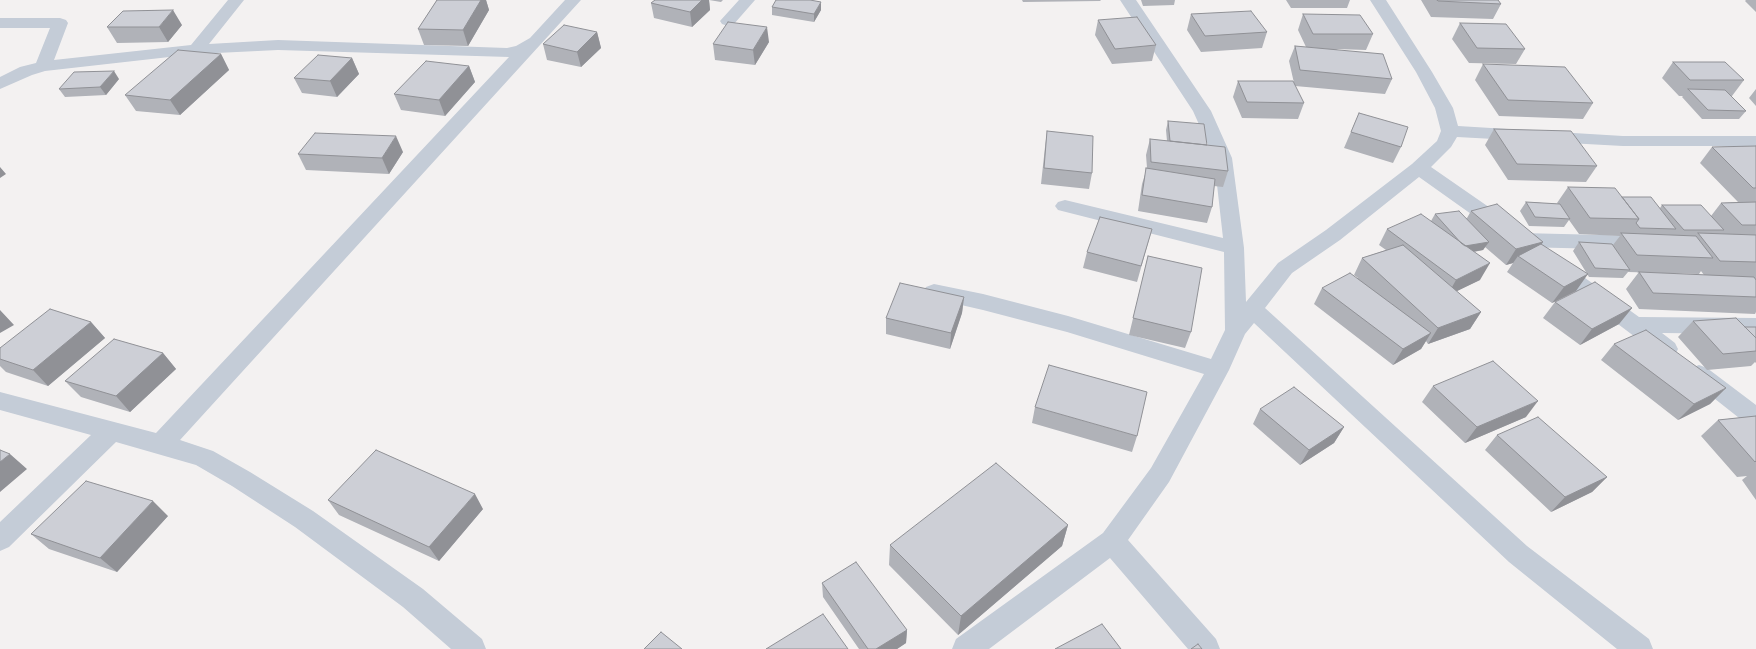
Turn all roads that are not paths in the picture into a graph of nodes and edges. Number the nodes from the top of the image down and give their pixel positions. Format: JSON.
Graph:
{"nodes":[{"id":1,"x":236,"y":0,"type":"edge"},
{"id":2,"x":573,"y":0,"type":"edge"},
{"id":3,"x":748,"y":0,"type":"edge"},
{"id":4,"x":1128,"y":0,"type":"edge"},
{"id":5,"x":1378,"y":0,"type":"edge"},
{"id":6,"x":728,"y":20,"type":"dead end"},
{"id":7,"x":0,"y":24,"type":"edge"},
{"id":8,"x":530,"y":45,"type":"junction"},
{"id":9,"x":196,"y":49,"type":"junction"},
{"id":10,"x":43,"y":66,"type":"junction"},
{"id":11,"x":0,"y":84,"type":"edge"},
{"id":12,"x":1450,"y":131,"type":"junction"},
{"id":13,"x":1756,"y":142,"type":"edge"},
{"id":14,"x":1420,"y":168,"type":"junction"},
{"id":15,"x":1065,"y":206,"type":"dead end"},
{"id":16,"x":1521,"y":240,"type":"junction"},
{"id":17,"x":1661,"y":243,"type":"edge"},
{"id":18,"x":1234,"y":248,"type":"junction"},
{"id":19,"x":919,"y":289,"type":"edge"},
{"id":20,"x":1253,"y":309,"type":"junction"},
{"id":21,"x":1635,"y":325,"type":"junction"},
{"id":22,"x":1756,"y":326,"type":"edge"},
{"id":23,"x":1236,"y":330,"type":"junction"},
{"id":24,"x":1218,"y":370,"type":"junction"},
{"id":25,"x":0,"y":401,"type":"edge"},
{"id":26,"x":1756,"y":418,"type":"edge"},
{"id":27,"x":111,"y":431,"type":"junction"},
{"id":28,"x":160,"y":444,"type":"junction"},
{"id":29,"x":0,"y":539,"type":"edge"},
{"id":30,"x":1112,"y":541,"type":"junction"},
{"id":31,"x":472,"y":649,"type":"edge"},
{"id":32,"x":966,"y":649,"type":"edge"},
{"id":33,"x":1206,"y":649,"type":"edge"},
{"id":34,"x":1639,"y":649,"type":"edge"}],
"edges":[{"from":1,"to":9,"type":"street"},
{"from":2,"to":8,"type":"street"},
{"from":3,"to":6,"type":"street"},
{"from":4,"to":18,"type":"street"},
{"from":5,"to":12,"type":"street"},
{"from":7,"to":10,"type":"street"},
{"from":8,"to":9,"type":"street"},
{"from":8,"to":28,"type":"street"},
{"from":9,"to":10,"type":"street"},
{"from":10,"to":11,"type":"street"},
{"from":12,"to":13,"type":"street"},
{"from":12,"to":14,"type":"street"},
{"from":14,"to":16,"type":"street"},
{"from":14,"to":20,"type":"street"},
{"from":15,"to":18,"type":"street"},
{"from":16,"to":17,"type":"street"},
{"from":16,"to":21,"type":"street"},
{"from":18,"to":23,"type":"street"},
{"from":19,"to":24,"type":"street"},
{"from":20,"to":23,"type":"street"},
{"from":20,"to":34,"type":"street"},
{"from":21,"to":22,"type":"street"},
{"from":21,"to":26,"type":"street"},
{"from":23,"to":24,"type":"street"},
{"from":24,"to":30,"type":"street"},
{"from":25,"to":27,"type":"street"},
{"from":27,"to":28,"type":"street"},
{"from":27,"to":29,"type":"street"},
{"from":28,"to":31,"type":"street"},
{"from":30,"to":32,"type":"street"},
{"from":30,"to":33,"type":"street"}]}
